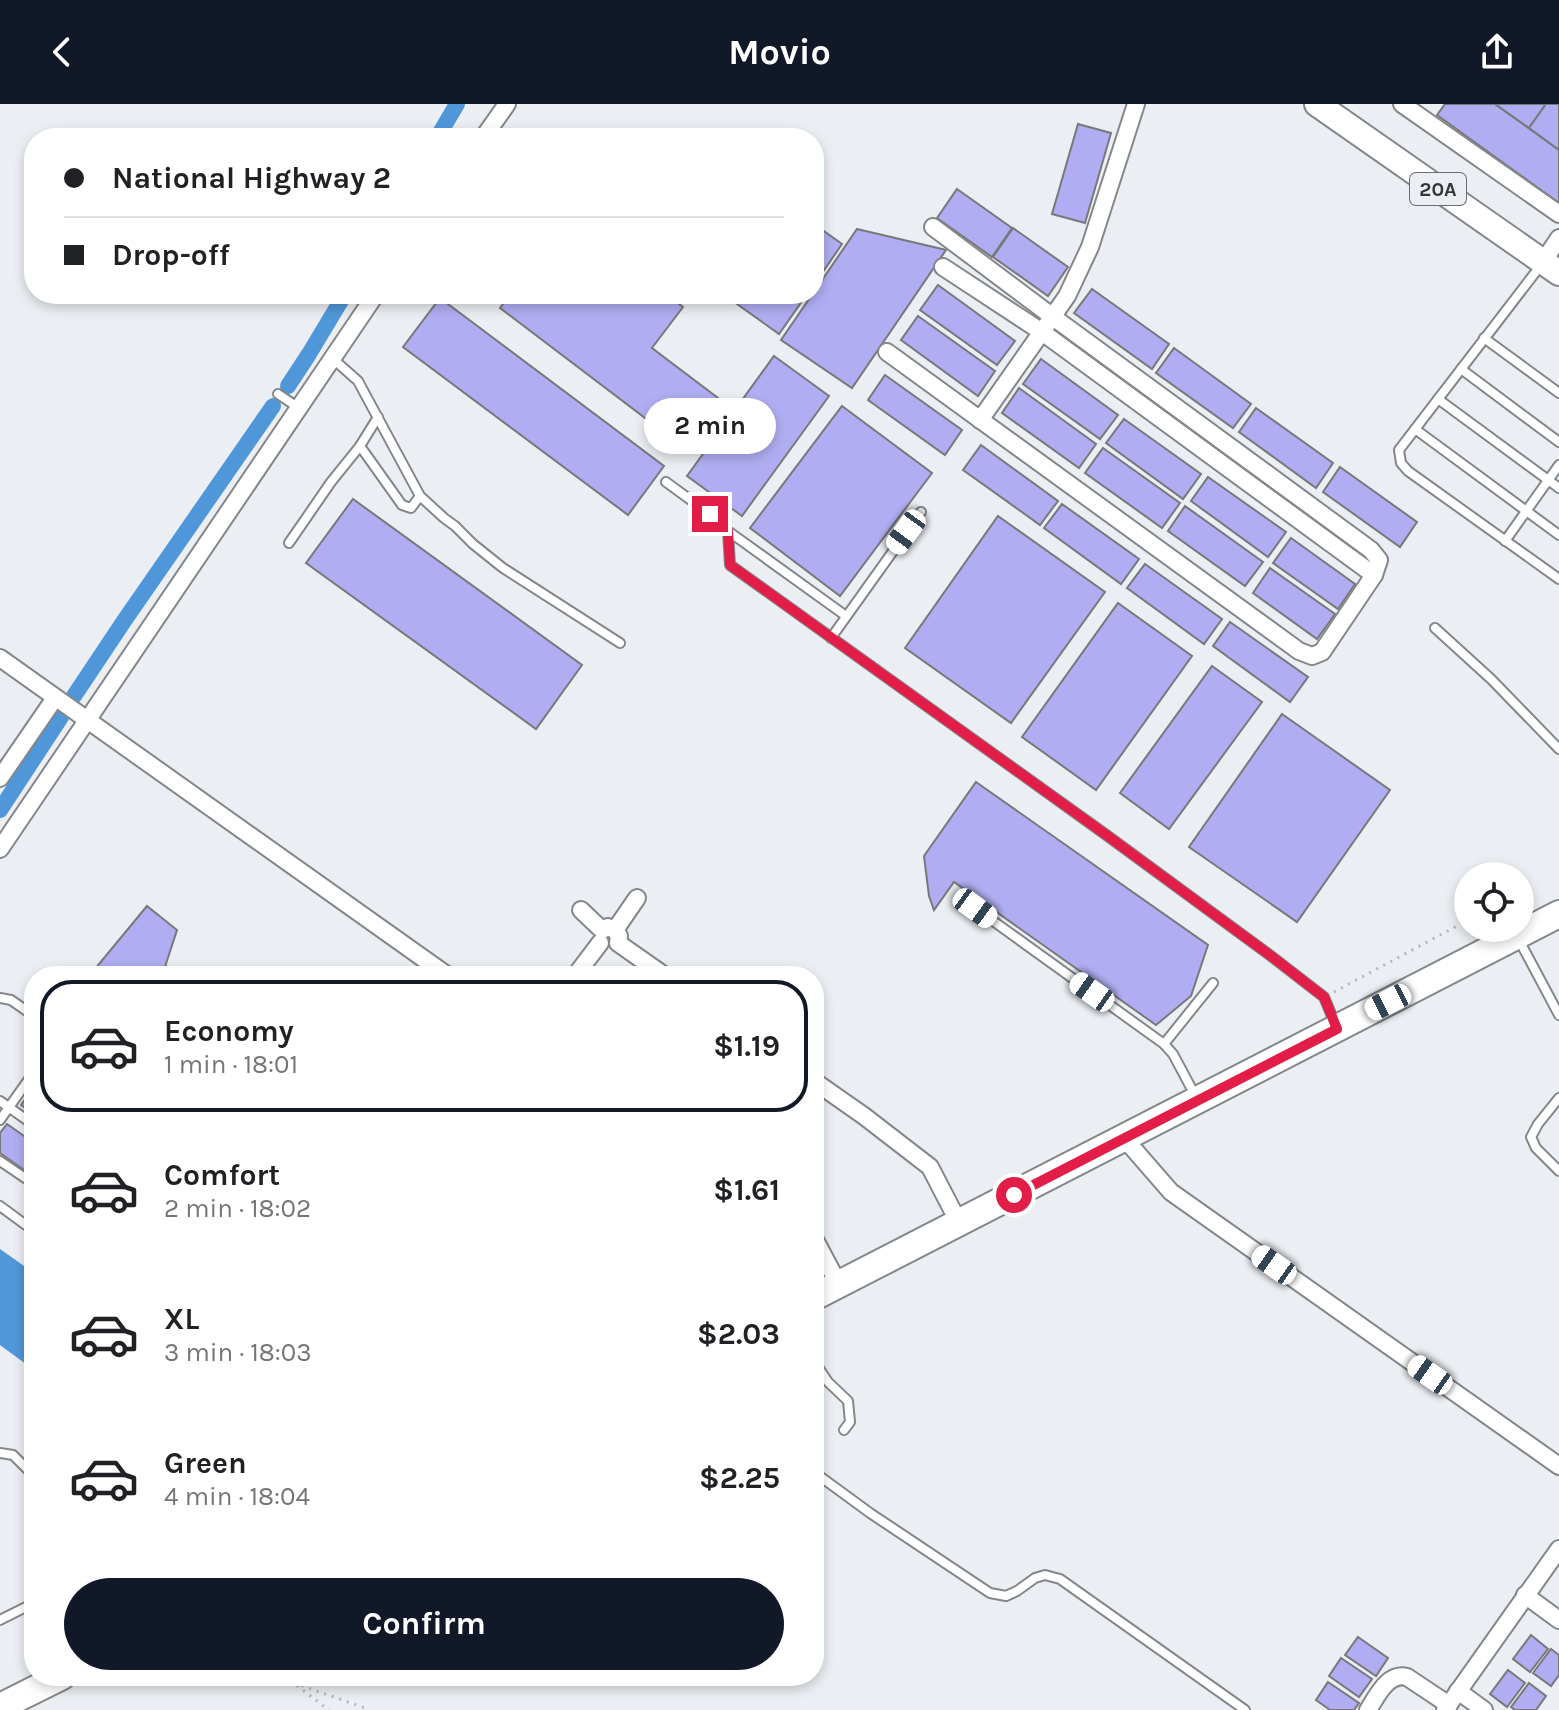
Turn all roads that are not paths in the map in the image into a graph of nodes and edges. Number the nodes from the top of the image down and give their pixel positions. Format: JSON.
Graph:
{"nodes":[{"id":1,"x":507,"y":104,"type":"edge"},
{"id":2,"x":1136,"y":104,"type":"edge"},
{"id":3,"x":1317,"y":104,"type":"edge"},
{"id":4,"x":1402,"y":104,"type":"edge"},
{"id":5,"x":490,"y":128,"type":"edge"},
{"id":6,"x":1559,"y":214,"type":"edge"},
{"id":7,"x":933,"y":227,"type":"dead end"},
{"id":8,"x":1559,"y":238,"type":"edge"},
{"id":9,"x":943,"y":267,"type":"dead end"},
{"id":10,"x":1551,"y":267,"type":"edge"},
{"id":11,"x":369,"y":304,"type":"edge"},
{"id":12,"x":1053,"y":317,"type":"junction"},
{"id":13,"x":1042,"y":332,"type":"junction"},
{"id":14,"x":1484,"y":338,"type":"junction"},
{"id":15,"x":887,"y":352,"type":"dead end"},
{"id":16,"x":332,"y":358,"type":"junction"},
{"id":17,"x":1461,"y":369,"type":"junction"},
{"id":18,"x":1559,"y":393,"type":"edge"},
{"id":19,"x":278,"y":394,"type":"dead end"},
{"id":20,"x":1438,"y":399,"type":"junction"},
{"id":21,"x":299,"y":408,"type":"junction"},
{"id":22,"x":378,"y":417,"type":"junction"},
{"id":23,"x":980,"y":420,"type":"junction"},
{"id":24,"x":1415,"y":429,"type":"junction"},
{"id":25,"x":1559,"y":442,"type":"edge"},
{"id":26,"x":360,"y":446,"type":"junction"},
{"id":27,"x":1559,"y":465,"type":"edge"},
{"id":28,"x":1548,"y":480,"type":"junction"},
{"id":29,"x":666,"y":482,"type":"dead end"},
{"id":30,"x":1559,"y":488,"type":"edge"},
{"id":31,"x":420,"y":496,"type":"junction"},
{"id":32,"x":1527,"y":511,"type":"junction"},
{"id":33,"x":921,"y":512,"type":"dead end"},
{"id":34,"x":728,"y":531,"type":"junction"},
{"id":35,"x":1559,"y":535,"type":"edge"},
{"id":36,"x":1505,"y":541,"type":"junction"},
{"id":37,"x":289,"y":543,"type":"dead end"},
{"id":38,"x":1374,"y":575,"type":"junction"},
{"id":39,"x":1559,"y":579,"type":"edge"},
{"id":40,"x":846,"y":616,"type":"junction"},
{"id":41,"x":1435,"y":628,"type":"dead end"},
{"id":42,"x":831,"y":638,"type":"junction"},
{"id":43,"x":620,"y":643,"type":"dead end"},
{"id":44,"x":0,"y":658,"type":"edge"},
{"id":45,"x":55,"y":698,"type":"junction"},
{"id":46,"x":88,"y":721,"type":"junction"},
{"id":47,"x":1559,"y":749,"type":"edge"},
{"id":48,"x":0,"y":778,"type":"edge"},
{"id":49,"x":0,"y":849,"type":"edge"},
{"id":50,"x":637,"y":898,"type":"dead end"},
{"id":51,"x":975,"y":908,"type":"dead end"},
{"id":52,"x":581,"y":910,"type":"dead end"},
{"id":53,"x":1559,"y":914,"type":"edge"},
{"id":54,"x":1534,"y":927,"type":"edge"},
{"id":55,"x":609,"y":936,"type":"junction"},
{"id":56,"x":1505,"y":942,"type":"edge"},
{"id":57,"x":1520,"y":942,"type":"edge"},
{"id":58,"x":434,"y":966,"type":"edge"},
{"id":59,"x":584,"y":966,"type":"edge"},
{"id":60,"x":651,"y":966,"type":"edge"},
{"id":61,"x":1213,"y":983,"type":"dead end"},
{"id":62,"x":0,"y":998,"type":"edge"},
{"id":63,"x":24,"y":1009,"type":"edge"},
{"id":64,"x":1559,"y":1015,"type":"edge"},
{"id":65,"x":1337,"y":1029,"type":"junction"},
{"id":66,"x":1164,"y":1044,"type":"junction"},
{"id":67,"x":24,"y":1086,"type":"edge"},
{"id":68,"x":824,"y":1088,"type":"edge"},
{"id":69,"x":1559,"y":1098,"type":"edge"},
{"id":70,"x":1198,"y":1100,"type":"junction"},
{"id":71,"x":0,"y":1101,"type":"edge"},
{"id":72,"x":9,"y":1107,"type":"junction"},
{"id":73,"x":24,"y":1118,"type":"edge"},
{"id":74,"x":0,"y":1120,"type":"edge"},
{"id":75,"x":1124,"y":1138,"type":"junction"},
{"id":76,"x":0,"y":1161,"type":"edge"},
{"id":77,"x":1559,"y":1171,"type":"edge"},
{"id":78,"x":24,"y":1177,"type":"edge"},
{"id":79,"x":0,"y":1206,"type":"edge"},
{"id":80,"x":959,"y":1223,"type":"junction"},
{"id":81,"x":24,"y":1224,"type":"edge"},
{"id":82,"x":824,"y":1257,"type":"edge"},
{"id":83,"x":839,"y":1285,"type":"junction"},
{"id":84,"x":824,"y":1292,"type":"edge"},
{"id":85,"x":824,"y":1376,"type":"edge"},
{"id":86,"x":844,"y":1430,"type":"dead end"},
{"id":87,"x":0,"y":1453,"type":"edge"},
{"id":88,"x":24,"y":1466,"type":"edge"},
{"id":89,"x":1559,"y":1466,"type":"edge"},
{"id":90,"x":824,"y":1479,"type":"edge"},
{"id":91,"x":1559,"y":1549,"type":"edge"},
{"id":92,"x":1525,"y":1595,"type":"junction"},
{"id":93,"x":24,"y":1608,"type":"edge"},
{"id":94,"x":0,"y":1620,"type":"edge"},
{"id":95,"x":1559,"y":1620,"type":"edge"},
{"id":96,"x":42,"y":1686,"type":"edge"},
{"id":97,"x":1451,"y":1702,"type":"edge"},
{"id":98,"x":0,"y":1707,"type":"edge"},
{"id":99,"x":1245,"y":1710,"type":"edge"},
{"id":100,"x":1368,"y":1710,"type":"edge"},
{"id":101,"x":1484,"y":1710,"type":"edge"}],
"edges":[{"from":1,"to":5,"type":"street"},
{"from":2,"to":12,"type":"street"},
{"from":3,"to":10,"type":"main road","number":"20A"},
{"from":4,"to":6,"type":"street"},
{"from":7,"to":12,"type":"street"},
{"from":8,"to":10,"type":"street"},
{"from":9,"to":13,"type":"street"},
{"from":10,"to":14,"type":"lane"},
{"from":11,"to":16,"type":"street"},
{"from":12,"to":13,"type":"street"},
{"from":12,"to":38,"type":"street"},
{"from":13,"to":23,"type":"street"},
{"from":13,"to":38,"type":"street"},
{"from":14,"to":17,"type":"lane"},
{"from":14,"to":18,"type":"lane"},
{"from":15,"to":23,"type":"street"},
{"from":16,"to":21,"type":"street"},
{"from":16,"to":22,"type":"lane"},
{"from":17,"to":20,"type":"lane"},
{"from":17,"to":25,"type":"lane"},
{"from":19,"to":21,"type":"lane"},
{"from":20,"to":24,"type":"lane"},
{"from":20,"to":28,"type":"lane"},
{"from":21,"to":46,"type":"street"},
{"from":22,"to":26,"type":"lane"},
{"from":22,"to":31,"type":"lane"},
{"from":23,"to":38,"type":"street"},
{"from":24,"to":32,"type":"lane"},
{"from":24,"to":36,"type":"lane"},
{"from":26,"to":31,"type":"lane"},
{"from":26,"to":37,"type":"lane"},
{"from":27,"to":28,"type":"lane"},
{"from":28,"to":30,"type":"lane"},
{"from":28,"to":32,"type":"lane"},
{"from":29,"to":34,"type":"lane"},
{"from":31,"to":43,"type":"lane"},
{"from":32,"to":35,"type":"lane"},
{"from":32,"to":36,"type":"lane"},
{"from":33,"to":40,"type":"lane"},
{"from":34,"to":40,"type":"lane"},
{"from":34,"to":42,"type":"lane"},
{"from":36,"to":39,"type":"lane"},
{"from":40,"to":42,"type":"lane"},
{"from":41,"to":47,"type":"lane"},
{"from":42,"to":65,"type":"lane"},
{"from":44,"to":45,"type":"street"},
{"from":45,"to":46,"type":"street"},
{"from":45,"to":48,"type":"street"},
{"from":46,"to":49,"type":"street"},
{"from":46,"to":58,"type":"street"},
{"from":50,"to":55,"type":"street"},
{"from":51,"to":66,"type":"lane"},
{"from":52,"to":55,"type":"street"},
{"from":53,"to":54,"type":"highway"},
{"from":55,"to":59,"type":"street"},
{"from":55,"to":60,"type":"street"},
{"from":56,"to":65,"type":"highway"},
{"from":57,"to":64,"type":"lane"},
{"from":61,"to":66,"type":"lane"},
{"from":62,"to":63,"type":"lane"},
{"from":65,"to":70,"type":"highway"},
{"from":66,"to":70,"type":"lane"},
{"from":67,"to":72,"type":"lane"},
{"from":68,"to":80,"type":"street"},
{"from":69,"to":77,"type":"lane"},
{"from":70,"to":75,"type":"highway"},
{"from":71,"to":72,"type":"lane"},
{"from":72,"to":73,"type":"lane"},
{"from":72,"to":74,"type":"lane"},
{"from":75,"to":80,"type":"highway"},
{"from":75,"to":89,"type":"street"},
{"from":76,"to":78,"type":"lane"},
{"from":79,"to":81,"type":"lane"},
{"from":80,"to":83,"type":"highway"},
{"from":82,"to":83,"type":"street"},
{"from":83,"to":84,"type":"highway"},
{"from":85,"to":86,"type":"lane"},
{"from":87,"to":88,"type":"lane"},
{"from":90,"to":99,"type":"lane"},
{"from":91,"to":92,"type":"street"},
{"from":92,"to":95,"type":"street"},
{"from":92,"to":97,"type":"street"},
{"from":93,"to":94,"type":"lane"},
{"from":96,"to":98,"type":"highway"},
{"from":97,"to":100,"type":"street"},
{"from":97,"to":101,"type":"street"}]}
